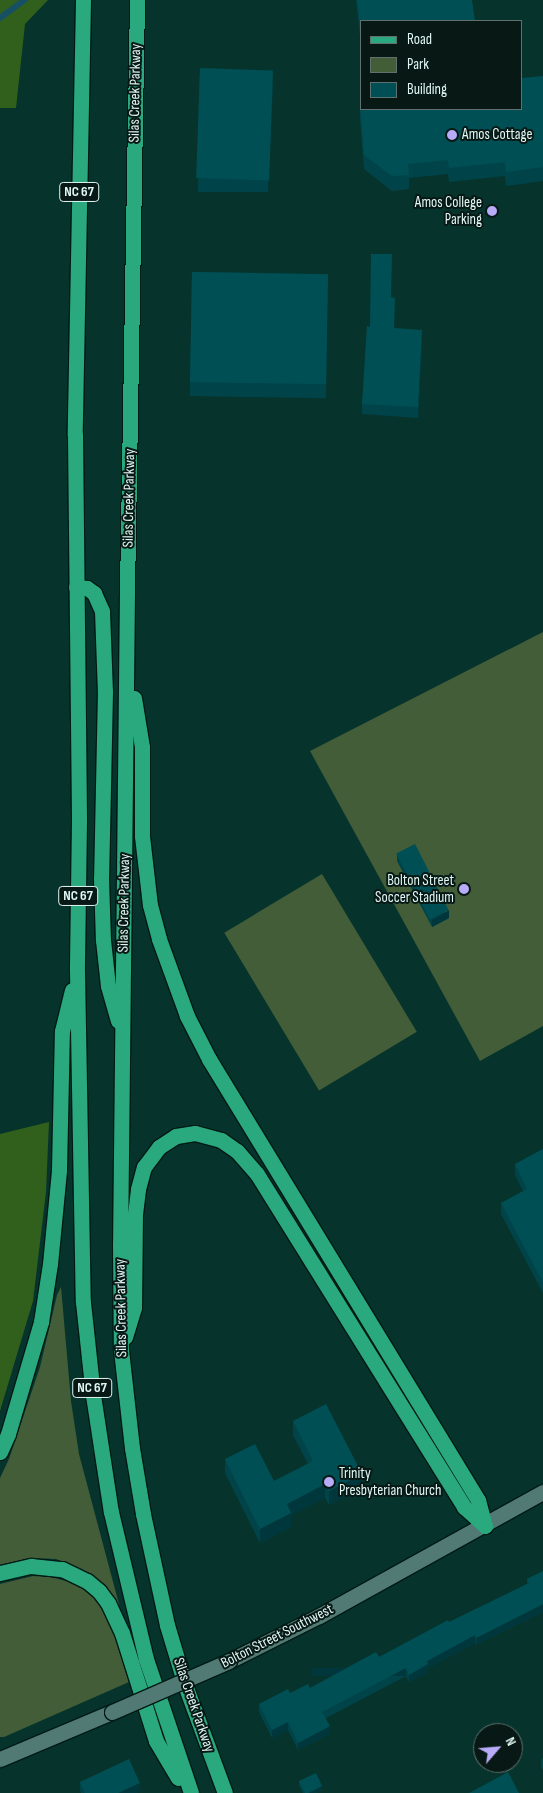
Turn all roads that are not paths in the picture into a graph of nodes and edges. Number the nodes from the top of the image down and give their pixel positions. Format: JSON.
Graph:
{"nodes":[{"id":1,"x":83,"y":0,"type":"edge"},
{"id":2,"x":137,"y":0,"type":"edge"},
{"id":3,"x":76,"y":587,"type":"junction"},
{"id":4,"x":128,"y":654,"type":"junction"},
{"id":5,"x":77,"y":971,"type":"junction"},
{"id":6,"x":122,"y":1037,"type":"junction"},
{"id":7,"x":121,"y":1350,"type":"junction"},
{"id":8,"x":0,"y":1452,"type":"edge"},
{"id":9,"x":543,"y":1492,"type":"edge"},
{"id":10,"x":485,"y":1526,"type":"junction"},
{"id":11,"x":0,"y":1574,"type":"edge"},
{"id":12,"x":0,"y":1759,"type":"edge"},
{"id":13,"x":189,"y":1793,"type":"edge"},
{"id":14,"x":225,"y":1793,"type":"edge"}],
"edges":[{"from":1,"to":3,"type":"main road","name":"Silas Creek Parkway","number":"NC 67"},
{"from":2,"to":4,"type":"main road","name":"Silas Creek Parkway","number":"NC 67"},
{"from":3,"to":5,"type":"main road","name":"Silas Creek Parkway","number":"NC 67"},
{"from":3,"to":6,"type":"main road"},
{"from":4,"to":6,"type":"main road","name":"Silas Creek Parkway","number":"NC 67"},
{"from":4,"to":10,"type":"main road"},
{"from":5,"to":8,"type":"main road"},
{"from":5,"to":13,"type":"main road","name":"Silas Creek Parkway","number":"NC 67"},
{"from":6,"to":7,"type":"main road","name":"Silas Creek Parkway","number":"NC 67"},
{"from":7,"to":10,"type":"main road"},
{"from":7,"to":14,"type":"main road","name":"Silas Creek Parkway","number":"NC 67"},
{"from":9,"to":10,"type":"street","name":"Bolton Street Southwest"},
{"from":10,"to":12,"type":"street","name":"Bolton Street Southwest","bridge":true},
{"from":11,"to":13,"type":"main road"}]}
